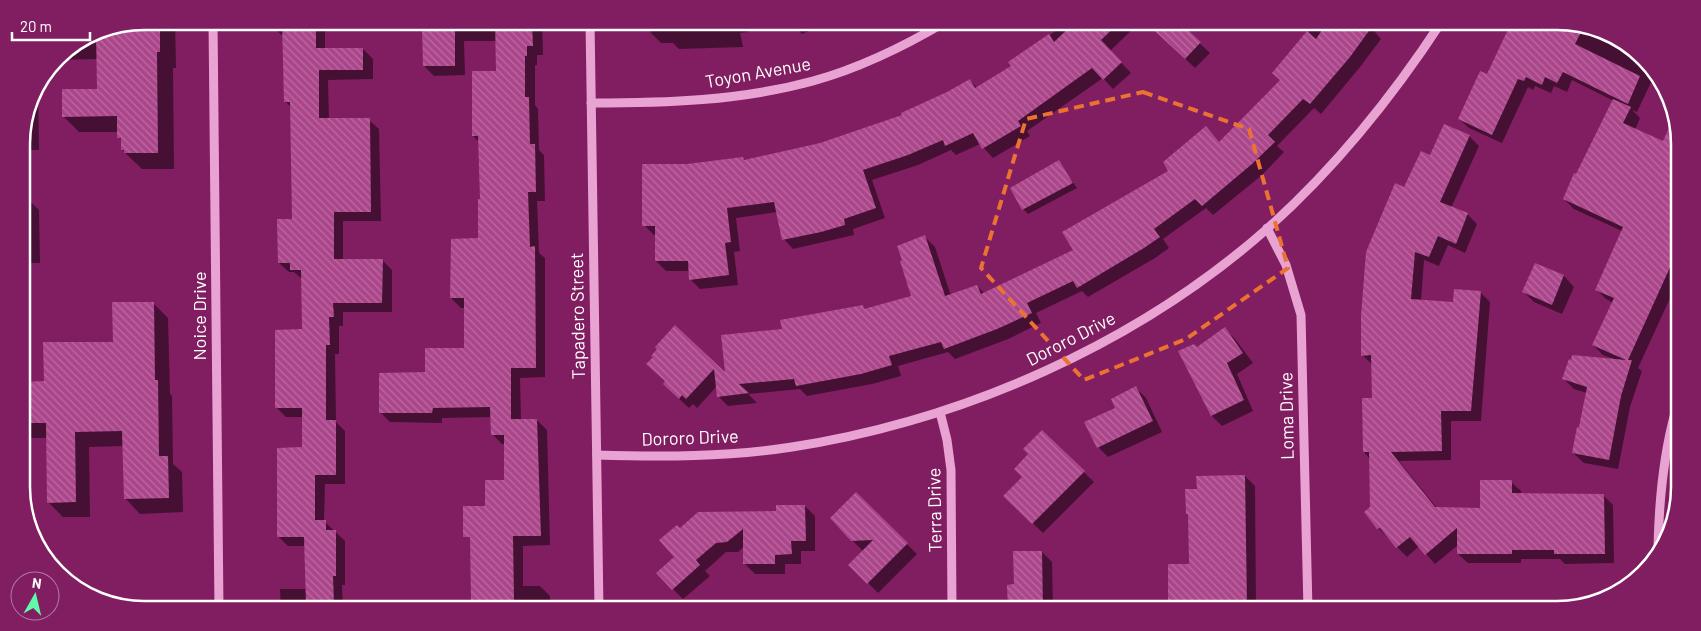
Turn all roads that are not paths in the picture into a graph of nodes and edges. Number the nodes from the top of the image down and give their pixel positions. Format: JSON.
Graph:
{"nodes":[{"id":1,"x":213,"y":30,"type":"edge"},
{"id":2,"x":590,"y":30,"type":"edge"},
{"id":3,"x":930,"y":30,"type":"edge"},
{"id":4,"x":1436,"y":30,"type":"edge"},
{"id":5,"x":591,"y":103,"type":"junction"},
{"id":6,"x":1267,"y":228,"type":"junction"},
{"id":7,"x":940,"y":412,"type":"junction"},
{"id":8,"x":1671,"y":430,"type":"edge"},
{"id":9,"x":597,"y":455,"type":"junction"},
{"id":10,"x":1659,"y":538,"type":"edge"},
{"id":11,"x":219,"y":601,"type":"edge"},
{"id":12,"x":599,"y":601,"type":"edge"},
{"id":13,"x":952,"y":601,"type":"edge"},
{"id":14,"x":1308,"y":601,"type":"edge"}],
"edges":[{"from":1,"to":11,"type":"street","name":"Noice Drive"},
{"from":2,"to":5,"type":"street","name":"Tapadero Street"},
{"from":3,"to":5,"type":"street","name":"Toyon Avenue"},
{"from":4,"to":6,"type":"street","name":"Dororo Drive"},
{"from":5,"to":9,"type":"street","name":"Tapadero Street"},
{"from":6,"to":7,"type":"street","name":"Dororo Drive"},
{"from":6,"to":14,"type":"street","name":"Loma Drive"},
{"from":7,"to":9,"type":"street","name":"Dororo Drive"},
{"from":7,"to":13,"type":"street","name":"Terra Drive"},
{"from":8,"to":10,"type":"street"},
{"from":9,"to":12,"type":"street","name":"Tapadero Street"}]}
